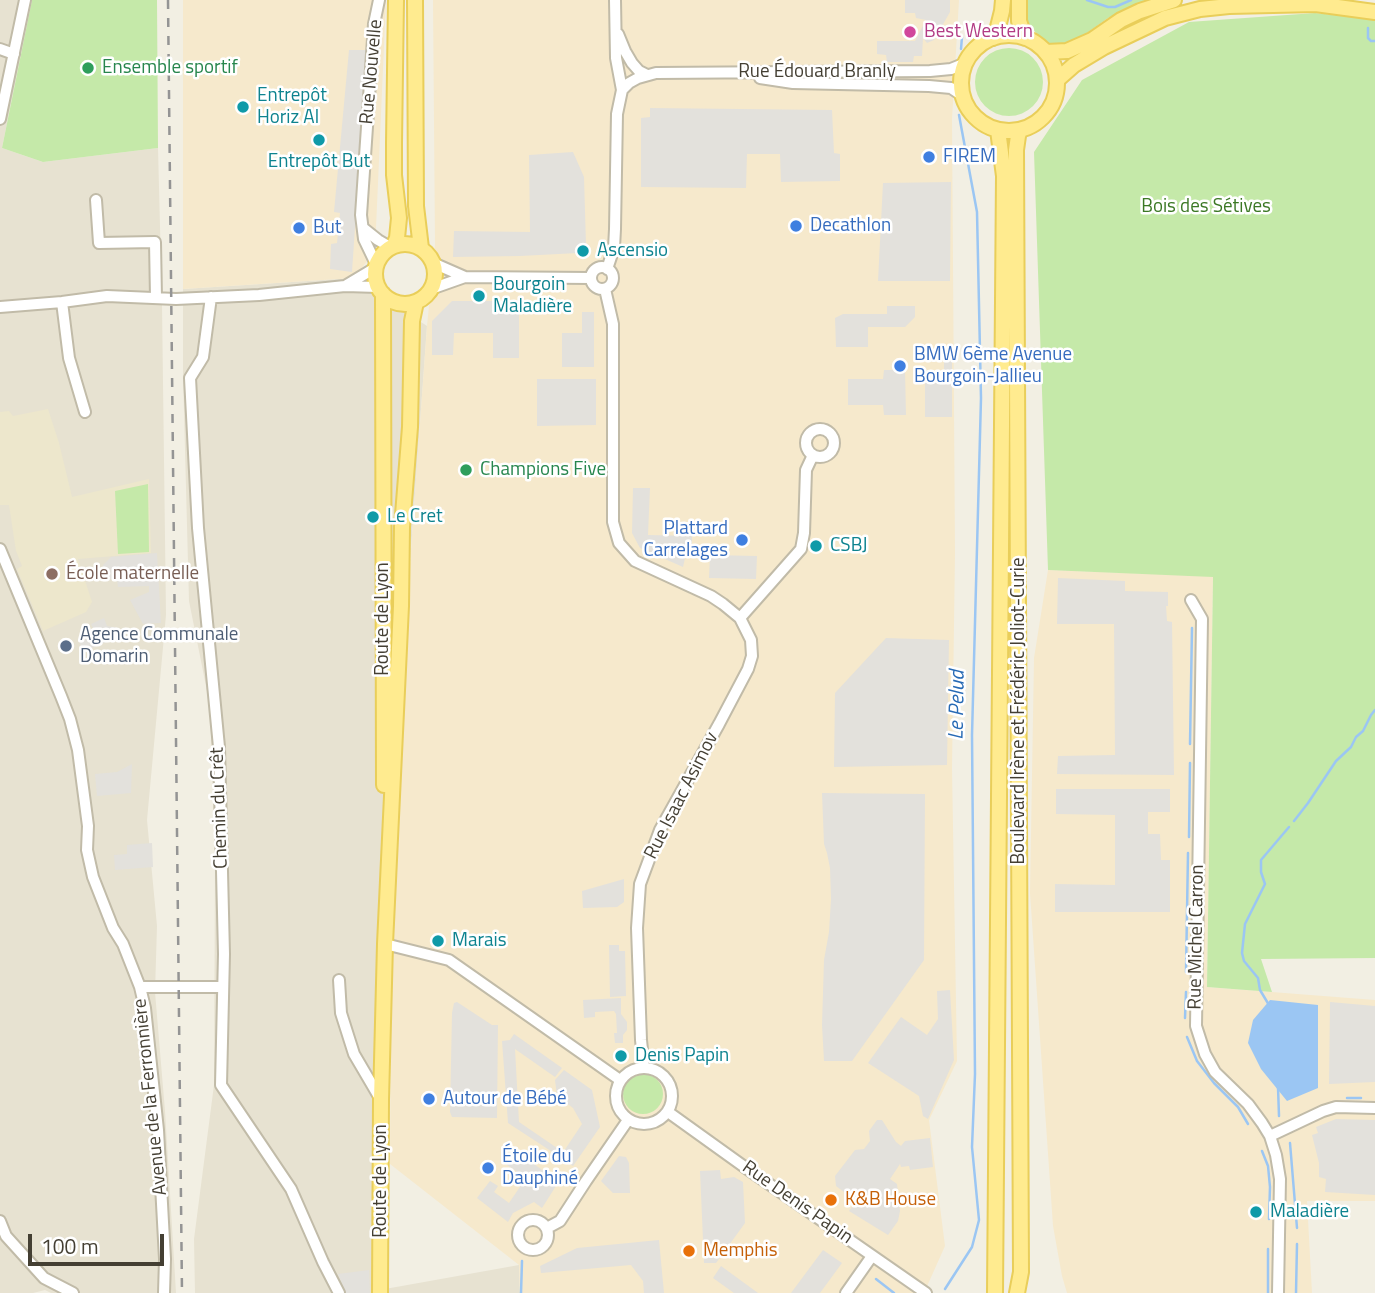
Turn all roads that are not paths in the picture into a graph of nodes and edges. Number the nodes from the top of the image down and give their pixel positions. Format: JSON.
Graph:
{"nodes":[{"id":1,"x":25,"y":0,"type":"edge"},
{"id":2,"x":379,"y":0,"type":"edge"},
{"id":3,"x":396,"y":0,"type":"edge"},
{"id":4,"x":415,"y":0,"type":"edge"},
{"id":5,"x":615,"y":0,"type":"edge"},
{"id":6,"x":1003,"y":0,"type":"edge"},
{"id":7,"x":1019,"y":0,"type":"edge"},
{"id":8,"x":1174,"y":0,"type":"edge"},
{"id":9,"x":1293,"y":0,"type":"edge"},
{"id":10,"x":1317,"y":5,"type":"junction"},
{"id":11,"x":1375,"y":12,"type":"edge"},
{"id":12,"x":615,"y":25,"type":"junction"},
{"id":13,"x":993,"y":38,"type":"junction"},
{"id":14,"x":1025,"y":38,"type":"junction"},
{"id":15,"x":0,"y":49,"type":"edge"},
{"id":16,"x":1046,"y":52,"type":"junction"},
{"id":17,"x":14,"y":54,"type":"junction"},
{"id":18,"x":966,"y":63,"type":"junction"},
{"id":19,"x":666,"y":73,"type":"junction"},
{"id":20,"x":647,"y":75,"type":"junction"},
{"id":21,"x":1057,"y":80,"type":"junction"},
{"id":22,"x":622,"y":90,"type":"junction"},
{"id":23,"x":963,"y":96,"type":"junction"},
{"id":24,"x":0,"y":119,"type":"edge"},
{"id":25,"x":998,"y":130,"type":"junction"},
{"id":26,"x":1020,"y":130,"type":"junction"},
{"id":27,"x":96,"y":200,"type":"dead end"},
{"id":28,"x":363,"y":228,"type":"junction"},
{"id":29,"x":392,"y":246,"type":"junction"},
{"id":30,"x":421,"y":248,"type":"junction"},
{"id":31,"x":433,"y":263,"type":"junction"},
{"id":32,"x":376,"y":266,"type":"junction"},
{"id":33,"x":607,"y":269,"type":"junction"},
{"id":34,"x":465,"y":277,"type":"junction"},
{"id":35,"x":591,"y":278,"type":"junction"},
{"id":36,"x":345,"y":286,"type":"junction"},
{"id":37,"x":431,"y":289,"type":"junction"},
{"id":38,"x":605,"y":289,"type":"junction"},
{"id":39,"x":380,"y":291,"type":"junction"},
{"id":40,"x":211,"y":297,"type":"junction"},
{"id":41,"x":156,"y":298,"type":"junction"},
{"id":42,"x":62,"y":302,"type":"junction"},
{"id":43,"x":416,"y":302,"type":"junction"},
{"id":44,"x":0,"y":307,"type":"edge"},
{"id":45,"x":85,"y":412,"type":"dead end"},
{"id":46,"x":814,"y":454,"type":"dead end"},
{"id":47,"x":0,"y":549,"type":"edge"},
{"id":48,"x":1191,"y":600,"type":"dead end"},
{"id":49,"x":740,"y":618,"type":"junction"},
{"id":50,"x":385,"y":944,"type":"junction"},
{"id":51,"x":339,"y":979,"type":"dead end"},
{"id":52,"x":140,"y":988,"type":"junction"},
{"id":53,"x":223,"y":988,"type":"junction"},
{"id":54,"x":644,"y":1068,"type":"junction"},
{"id":55,"x":620,"y":1080,"type":"junction"},
{"id":56,"x":381,"y":1100,"type":"junction"},
{"id":57,"x":1375,"y":1108,"type":"edge"},
{"id":58,"x":668,"y":1112,"type":"junction"},
{"id":59,"x":628,"y":1120,"type":"junction"},
{"id":60,"x":1270,"y":1136,"type":"junction"},
{"id":61,"x":0,"y":1221,"type":"edge"},
{"id":62,"x":547,"y":1227,"type":"dead end"},
{"id":63,"x":872,"y":1256,"type":"junction"},
{"id":64,"x":73,"y":1293,"type":"edge"},
{"id":65,"x":164,"y":1293,"type":"edge"},
{"id":66,"x":339,"y":1293,"type":"edge"},
{"id":67,"x":380,"y":1293,"type":"edge"},
{"id":68,"x":846,"y":1293,"type":"edge"},
{"id":69,"x":926,"y":1293,"type":"edge"},
{"id":70,"x":993,"y":1293,"type":"edge"},
{"id":71,"x":1017,"y":1293,"type":"edge"},
{"id":72,"x":1278,"y":1293,"type":"edge"}],
"edges":[{"from":1,"to":17,"type":"street"},
{"from":2,"to":28,"type":"street","name":"Rue Nouvelle"},
{"from":3,"to":29,"type":"main road"},
{"from":4,"to":30,"type":"main road"},
{"from":5,"to":12,"type":"street"},
{"from":6,"to":13,"type":"main road"},
{"from":7,"to":14,"type":"main road"},
{"from":8,"to":16,"type":"main road"},
{"from":9,"to":10,"type":"main road"},
{"from":10,"to":11,"type":"main road"},
{"from":10,"to":21,"type":"main road"},
{"from":12,"to":20,"type":"street"},
{"from":12,"to":22,"type":"street"},
{"from":13,"to":14,"type":"main road"},
{"from":13,"to":18,"type":"main road"},
{"from":14,"to":16,"type":"main road"},
{"from":15,"to":17,"type":"street"},
{"from":16,"to":21,"type":"main road"},
{"from":17,"to":24,"type":"street"},
{"from":18,"to":19,"type":"street","name":"Rue Édouard Branly"},
{"from":18,"to":23,"type":"main road"},
{"from":19,"to":20,"type":"street","name":"Rue Édouard Branly"},
{"from":19,"to":23,"type":"street","name":"Rue Édouard Branly"},
{"from":20,"to":22,"type":"street","name":"Rue Édouard Branly"},
{"from":21,"to":26,"type":"main road"},
{"from":22,"to":33,"type":"street"},
{"from":23,"to":25,"type":"main road"},
{"from":25,"to":26,"type":"main road"},
{"from":25,"to":70,"type":"main road","name":"Boulevard Irène et Frédéric Joliot-Curie"},
{"from":26,"to":71,"type":"main road","name":"Boulevard Irène et Frédéric Joliot-Curie"},
{"from":27,"to":41,"type":"street"},
{"from":28,"to":29,"type":"street"},
{"from":28,"to":32,"type":"street","name":"Rue Nouvelle"},
{"from":29,"to":30,"type":"main road"},
{"from":29,"to":32,"type":"main road"},
{"from":30,"to":31,"type":"main road"},
{"from":31,"to":34,"type":"street"},
{"from":31,"to":37,"type":"main road"},
{"from":32,"to":36,"type":"street"},
{"from":32,"to":39,"type":"main road"},
{"from":33,"to":35,"type":"street"},
{"from":33,"to":38,"type":"street"},
{"from":34,"to":35,"type":"street"},
{"from":34,"to":37,"type":"street"},
{"from":35,"to":38,"type":"street"},
{"from":36,"to":39,"type":"street"},
{"from":36,"to":40,"type":"street"},
{"from":37,"to":43,"type":"main road"},
{"from":38,"to":49,"type":"street"},
{"from":39,"to":43,"type":"main road"},
{"from":39,"to":50,"type":"main road","name":"Route de Lyon"},
{"from":40,"to":41,"type":"street"},
{"from":40,"to":53,"type":"street","name":"Chemin du Crêt"},
{"from":41,"to":42,"type":"street"},
{"from":42,"to":44,"type":"street"},
{"from":42,"to":45,"type":"street"},
{"from":43,"to":50,"type":"main road","name":"Route de Lyon"},
{"from":46,"to":49,"type":"street"},
{"from":47,"to":52,"type":"street","name":"Avenue de la Ferronnière"},
{"from":48,"to":60,"type":"street","name":"Rue Michel Carron"},
{"from":49,"to":54,"type":"street","name":"Rue Isaac Asimov"},
{"from":50,"to":55,"type":"street"},
{"from":50,"to":56,"type":"main road","name":"Route de Lyon"},
{"from":51,"to":56,"type":"street"},
{"from":52,"to":53,"type":"street"},
{"from":52,"to":65,"type":"street","name":"Avenue de la Ferronnière"},
{"from":53,"to":66,"type":"street","name":"Chemin du Crêt"},
{"from":54,"to":55,"type":"street"},
{"from":54,"to":58,"type":"street"},
{"from":55,"to":59,"type":"street"},
{"from":56,"to":67,"type":"main road","name":"Route de Lyon"},
{"from":57,"to":60,"type":"street"},
{"from":58,"to":59,"type":"street"},
{"from":58,"to":63,"type":"street","name":"Rue Denis Papin"},
{"from":59,"to":62,"type":"street"},
{"from":60,"to":72,"type":"street","name":"Rue Michel Carron"},
{"from":61,"to":64,"type":"street"},
{"from":63,"to":68,"type":"street"},
{"from":63,"to":69,"type":"street","name":"Rue Denis Papin"}]}
